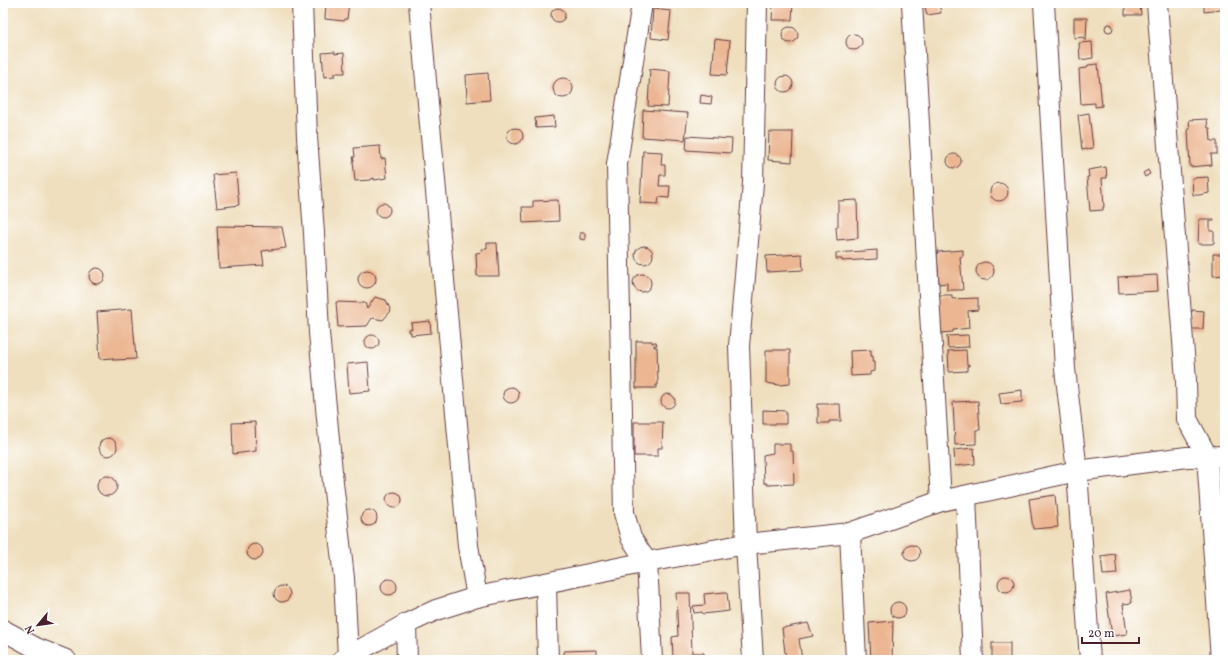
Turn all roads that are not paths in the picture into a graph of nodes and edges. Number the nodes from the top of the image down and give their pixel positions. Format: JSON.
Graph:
{"nodes":[{"id":1,"x":302,"y":3,"type":"edge"},
{"id":2,"x":420,"y":3,"type":"edge"},
{"id":3,"x":642,"y":3,"type":"edge"},
{"id":4,"x":758,"y":3,"type":"edge"},
{"id":5,"x":912,"y":3,"type":"edge"},
{"id":6,"x":1044,"y":3,"type":"edge"},
{"id":7,"x":1158,"y":3,"type":"edge"},
{"id":8,"x":1216,"y":456,"type":"edge"},
{"id":9,"x":1077,"y":471,"type":"junction"},
{"id":10,"x":966,"y":496,"type":"junction"},
{"id":11,"x":941,"y":501,"type":"junction"},
{"id":12,"x":850,"y":533,"type":"junction"},
{"id":13,"x":746,"y":544,"type":"junction"},
{"id":14,"x":647,"y":562,"type":"junction"},
{"id":15,"x":546,"y":584,"type":"junction"},
{"id":16,"x":477,"y":597,"type":"junction"},
{"id":17,"x":406,"y":624,"type":"junction"},
{"id":18,"x":3,"y":630,"type":"edge"},
{"id":19,"x":36,"y":654,"type":"edge"},
{"id":20,"x":345,"y":659,"type":"edge"},
{"id":21,"x":66,"y":660,"type":"edge"},
{"id":22,"x":407,"y":660,"type":"edge"},
{"id":23,"x":548,"y":660,"type":"edge"},
{"id":24,"x":652,"y":660,"type":"edge"},
{"id":25,"x":753,"y":660,"type":"edge"},
{"id":26,"x":856,"y":660,"type":"edge"},
{"id":27,"x":974,"y":660,"type":"edge"},
{"id":28,"x":1090,"y":660,"type":"edge"},
{"id":29,"x":1221,"y":660,"type":"edge"}],
"edges":[{"from":1,"to":20,"type":"street"},
{"from":2,"to":16,"type":"street"},
{"from":3,"to":14,"type":"street"},
{"from":4,"to":13,"type":"street"},
{"from":5,"to":11,"type":"street"},
{"from":6,"to":9,"type":"street"},
{"from":7,"to":8,"type":"street"},
{"from":8,"to":9,"type":"street"},
{"from":8,"to":29,"type":"street"},
{"from":9,"to":10,"type":"street"},
{"from":9,"to":28,"type":"street"},
{"from":10,"to":11,"type":"street"},
{"from":10,"to":27,"type":"street"},
{"from":11,"to":12,"type":"street"},
{"from":12,"to":13,"type":"street"},
{"from":12,"to":26,"type":"street"},
{"from":13,"to":14,"type":"street"},
{"from":13,"to":25,"type":"street"},
{"from":14,"to":15,"type":"street"},
{"from":14,"to":24,"type":"street"},
{"from":15,"to":16,"type":"street"},
{"from":15,"to":23,"type":"street"},
{"from":16,"to":17,"type":"street"},
{"from":17,"to":20,"type":"street"},
{"from":17,"to":22,"type":"street"},
{"from":18,"to":19,"type":"street"},
{"from":19,"to":21,"type":"street"}]}
